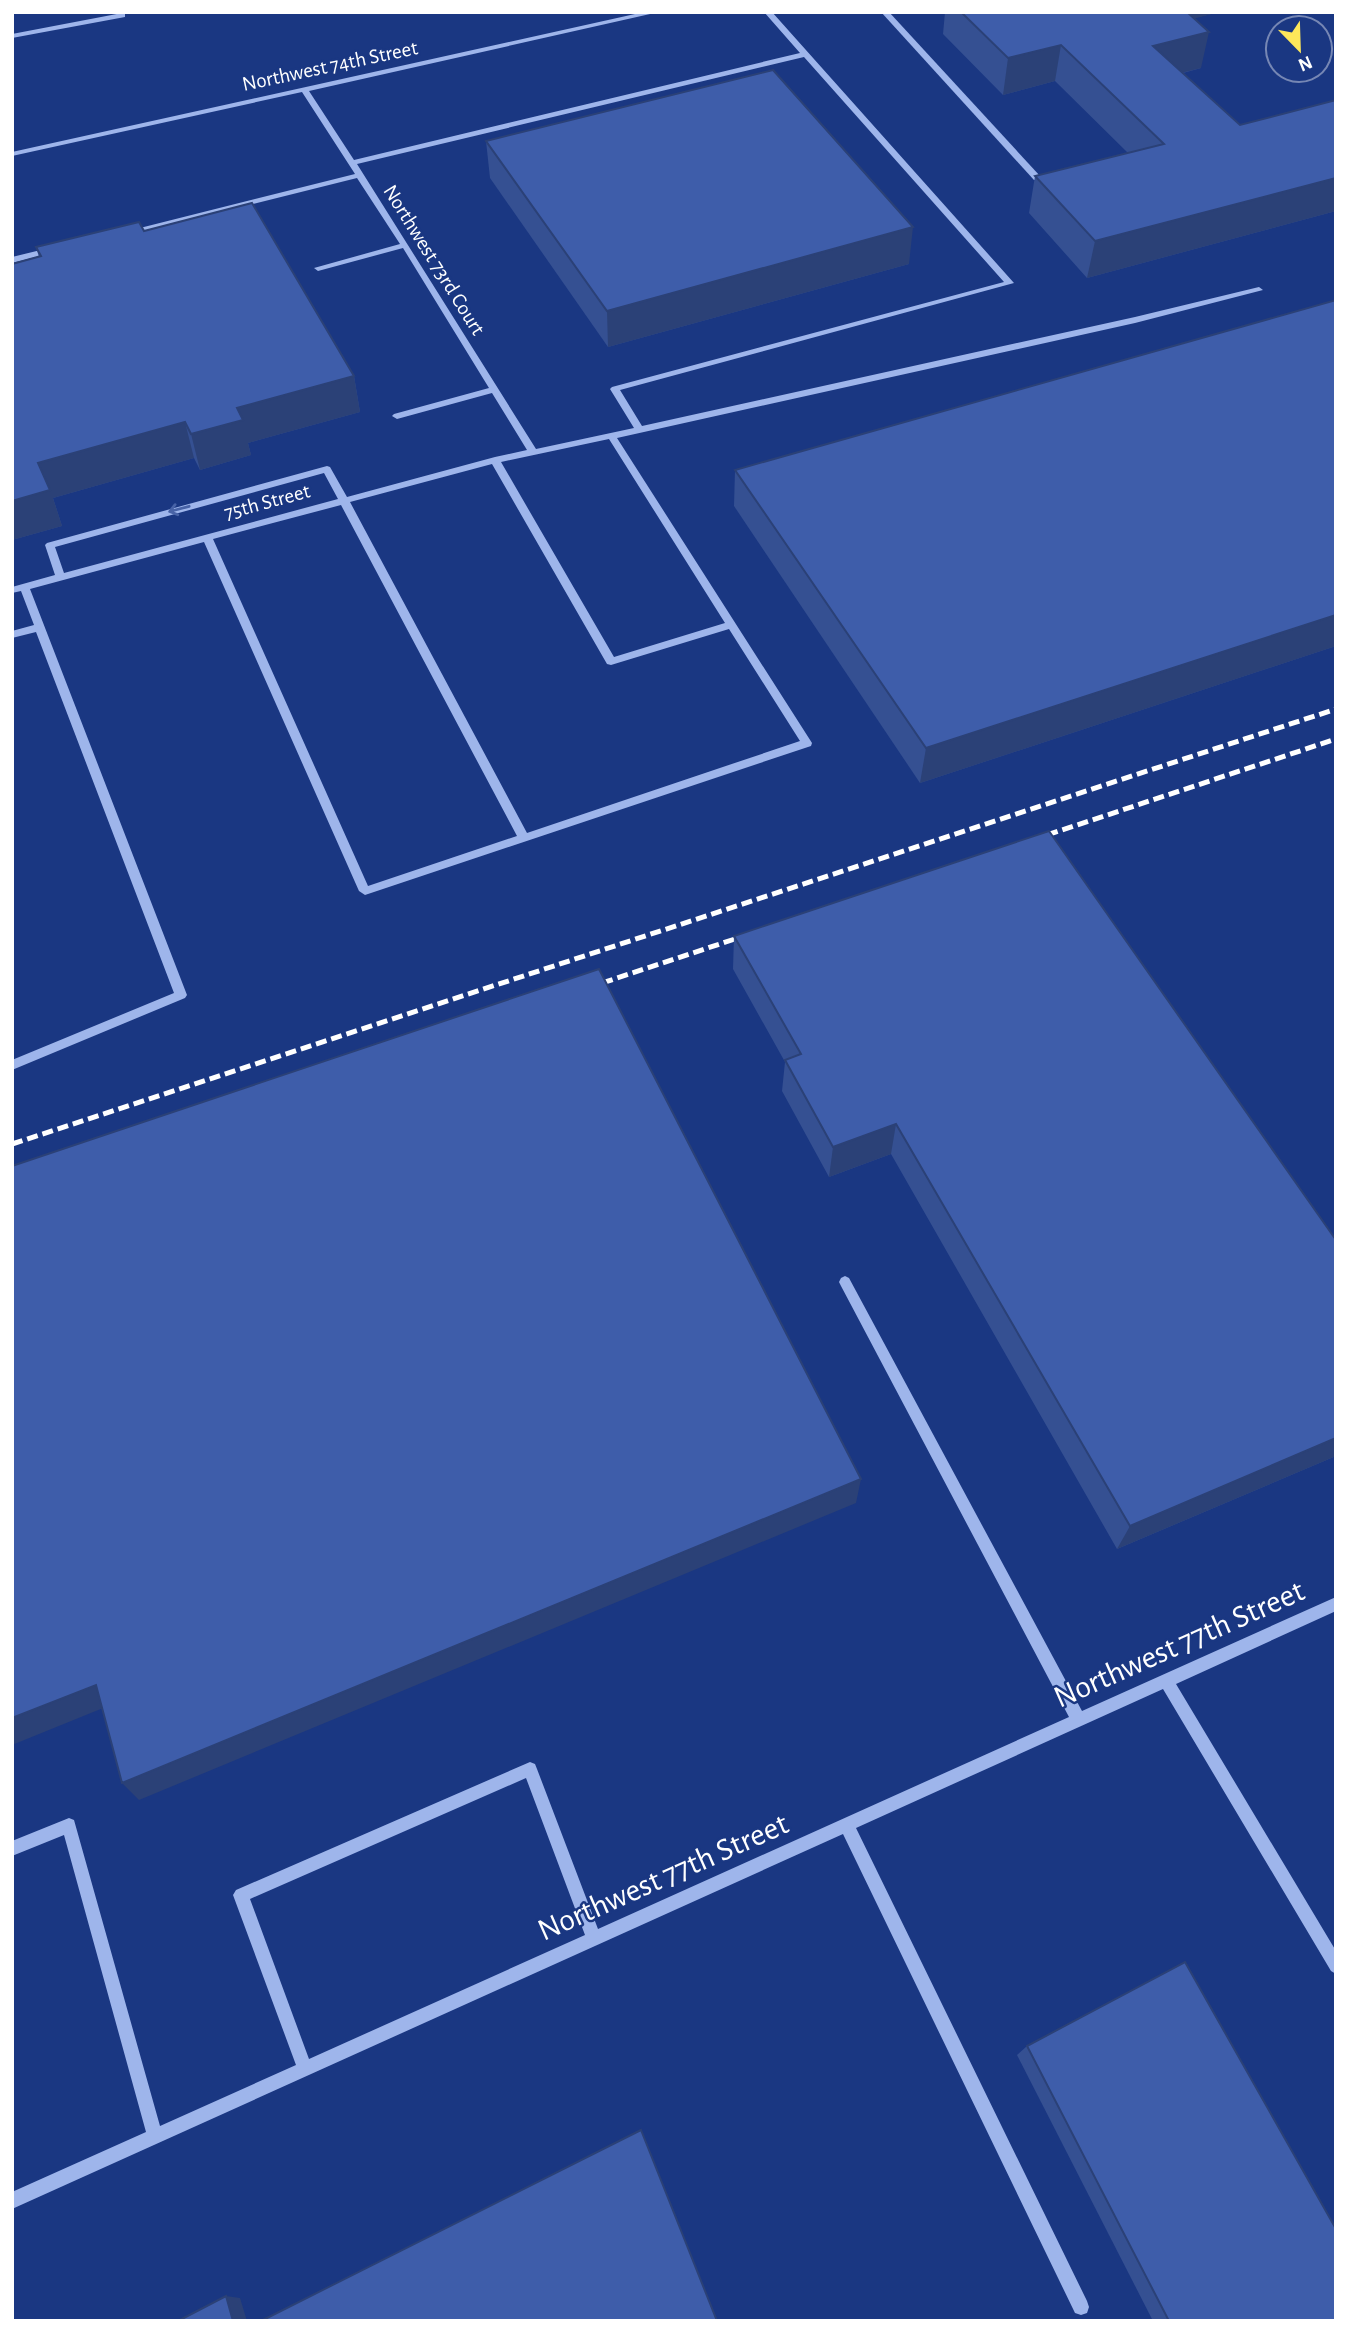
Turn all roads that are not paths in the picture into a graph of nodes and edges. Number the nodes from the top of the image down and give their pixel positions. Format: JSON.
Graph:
{"nodes":[{"id":1,"x":655,"y":12,"type":"edge"},
{"id":2,"x":768,"y":12,"type":"edge"},
{"id":3,"x":885,"y":12,"type":"edge"},
{"id":4,"x":122,"y":15,"type":"dead end"},
{"id":5,"x":12,"y":36,"type":"edge"},
{"id":6,"x":806,"y":54,"type":"junction"},
{"id":7,"x":304,"y":89,"type":"junction"},
{"id":8,"x":12,"y":154,"type":"edge"},
{"id":9,"x":352,"y":163,"type":"junction"},
{"id":10,"x":359,"y":175,"type":"junction"},
{"id":11,"x":1037,"y":178,"type":"edge"},
{"id":12,"x":119,"y":234,"type":"edge"},
{"id":13,"x":405,"y":245,"type":"junction"},
{"id":14,"x":66,"y":247,"type":"edge"},
{"id":15,"x":12,"y":260,"type":"edge"},
{"id":16,"x":318,"y":268,"type":"dead end"},
{"id":17,"x":1259,"y":290,"type":"dead end"},
{"id":18,"x":495,"y":389,"type":"junction"},
{"id":19,"x":397,"y":416,"type":"dead end"},
{"id":20,"x":640,"y":430,"type":"junction"},
{"id":21,"x":611,"y":436,"type":"junction"},
{"id":22,"x":532,"y":450,"type":"junction"},
{"id":23,"x":495,"y":460,"type":"junction"},
{"id":24,"x":345,"y":501,"type":"junction"},
{"id":25,"x":208,"y":538,"type":"junction"},
{"id":26,"x":61,"y":577,"type":"junction"},
{"id":27,"x":24,"y":587,"type":"junction"},
{"id":28,"x":12,"y":590,"type":"edge"},
{"id":29,"x":731,"y":625,"type":"junction"},
{"id":30,"x":40,"y":627,"type":"junction"},
{"id":31,"x":12,"y":635,"type":"edge"},
{"id":32,"x":524,"y":838,"type":"junction"},
{"id":33,"x":12,"y":1065,"type":"edge"},
{"id":34,"x":845,"y":1282,"type":"dead end"},
{"id":35,"x":1336,"y":1604,"type":"edge"},
{"id":36,"x":1166,"y":1681,"type":"junction"},
{"id":37,"x":1079,"y":1720,"type":"junction"},
{"id":38,"x":847,"y":1825,"type":"junction"},
{"id":39,"x":12,"y":1849,"type":"edge"},
{"id":40,"x":594,"y":1938,"type":"junction"},
{"id":41,"x":1336,"y":1966,"type":"edge"},
{"id":42,"x":304,"y":2069,"type":"junction"},
{"id":43,"x":155,"y":2136,"type":"junction"},
{"id":44,"x":12,"y":2201,"type":"edge"},
{"id":45,"x":1081,"y":2307,"type":"dead end"}],
"edges":[{"from":1,"to":7,"type":"street","name":"Northwest 74th Street"},
{"from":2,"to":6,"type":"street"},
{"from":3,"to":11,"type":"street"},
{"from":4,"to":5,"type":"street"},
{"from":6,"to":9,"type":"street"},
{"from":6,"to":20,"type":"street"},
{"from":7,"to":8,"type":"street","name":"Northwest 74th Street"},
{"from":7,"to":9,"type":"street","name":"Northwest 73rd Court"},
{"from":9,"to":10,"type":"street","name":"Northwest 73rd Court"},
{"from":10,"to":12,"type":"street"},
{"from":10,"to":13,"type":"street","name":"Northwest 73rd Court"},
{"from":13,"to":16,"type":"street"},
{"from":13,"to":18,"type":"street","name":"Northwest 73rd Court"},
{"from":14,"to":15,"type":"street"},
{"from":17,"to":20,"type":"street"},
{"from":18,"to":19,"type":"street"},
{"from":18,"to":22,"type":"street","name":"Northwest 73rd Court"},
{"from":20,"to":21,"type":"street"},
{"from":21,"to":22,"type":"street","name":"75th Street"},
{"from":21,"to":29,"type":"street"},
{"from":22,"to":23,"type":"street","name":"75th Street"},
{"from":23,"to":24,"type":"street","name":"75th Street"},
{"from":23,"to":29,"type":"street"},
{"from":24,"to":25,"type":"street","name":"75th Street"},
{"from":24,"to":26,"type":"street","one_way":true},
{"from":24,"to":32,"type":"street"},
{"from":25,"to":26,"type":"street","name":"75th Street"},
{"from":25,"to":32,"type":"street"},
{"from":26,"to":27,"type":"street","name":"75th Street"},
{"from":27,"to":28,"type":"street","name":"75th Street"},
{"from":27,"to":30,"type":"street"},
{"from":29,"to":32,"type":"street"},
{"from":30,"to":31,"type":"street"},
{"from":30,"to":33,"type":"street"},
{"from":34,"to":37,"type":"street"},
{"from":35,"to":36,"type":"street","name":"Northwest 77th Street"},
{"from":36,"to":37,"type":"street","name":"Northwest 77th Street"},
{"from":36,"to":41,"type":"street"},
{"from":37,"to":38,"type":"street","name":"Northwest 77th Street"},
{"from":38,"to":40,"type":"street","name":"Northwest 77th Street"},
{"from":38,"to":45,"type":"street"},
{"from":39,"to":43,"type":"street"},
{"from":40,"to":42,"type":"street","name":"Northwest 77th Street"},
{"from":40,"to":42,"type":"street"},
{"from":42,"to":43,"type":"street","name":"Northwest 77th Street"},
{"from":43,"to":44,"type":"street","name":"Northwest 77th Street"}]}
